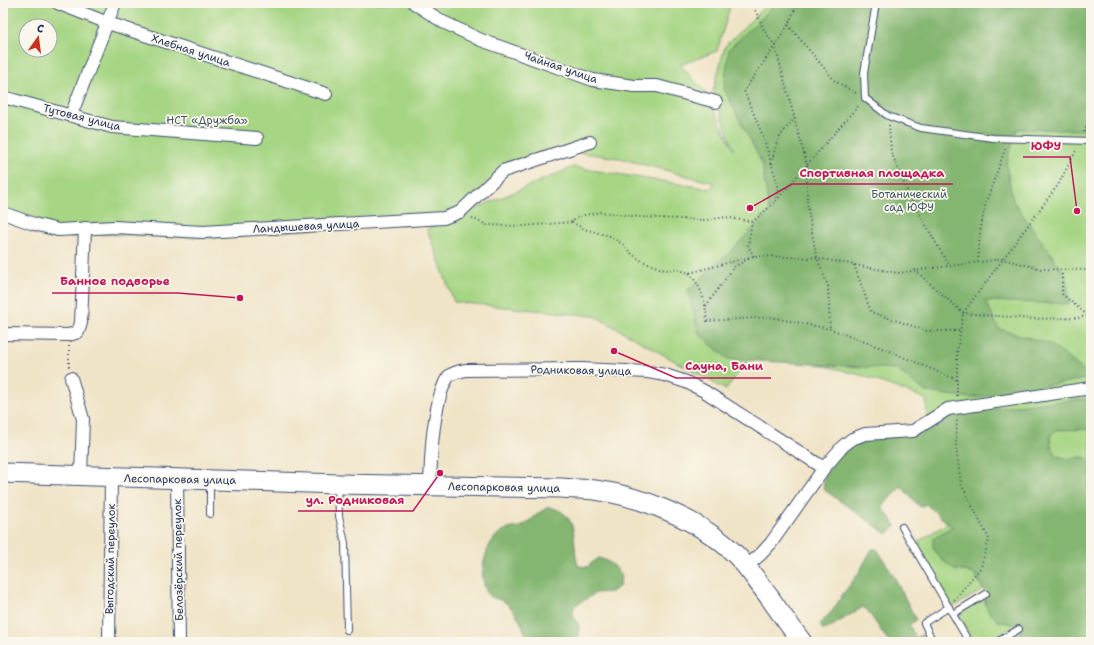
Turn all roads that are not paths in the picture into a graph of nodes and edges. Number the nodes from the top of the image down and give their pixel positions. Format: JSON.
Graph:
{"nodes":[{"id":1,"x":57,"y":3,"type":"edge"},
{"id":2,"x":115,"y":3,"type":"edge"},
{"id":3,"x":414,"y":3,"type":"edge"},
{"id":4,"x":876,"y":3,"type":"edge"},
{"id":5,"x":108,"y":23,"type":"junction"},
{"id":6,"x":326,"y":94,"type":"dead end"},
{"id":7,"x":3,"y":97,"type":"edge"},
{"id":8,"x":716,"y":102,"type":"dead end"},
{"id":9,"x":71,"y":115,"type":"junction"},
{"id":10,"x":257,"y":138,"type":"dead end"},
{"id":11,"x":1091,"y":140,"type":"edge"},
{"id":12,"x":590,"y":142,"type":"dead end"},
{"id":13,"x":3,"y":213,"type":"edge"},
{"id":14,"x":85,"y":228,"type":"junction"},
{"id":15,"x":3,"y":334,"type":"edge"},
{"id":16,"x":71,"y":378,"type":"road end"},
{"id":17,"x":1091,"y":388,"type":"edge"},
{"id":18,"x":824,"y":468,"type":"junction"},
{"id":19,"x":3,"y":473,"type":"edge"},
{"id":20,"x":81,"y":476,"type":"junction"},
{"id":21,"x":111,"y":477,"type":"junction"},
{"id":22,"x":177,"y":478,"type":"junction"},
{"id":23,"x":210,"y":479,"type":"junction"},
{"id":24,"x":338,"y":484,"type":"junction"},
{"id":25,"x":430,"y":485,"type":"junction"},
{"id":26,"x":210,"y":514,"type":"dead end"},
{"id":27,"x":902,"y":527,"type":"dead end"},
{"id":28,"x":746,"y":567,"type":"junction"},
{"id":29,"x":986,"y":594,"type":"dead end"},
{"id":30,"x":949,"y":607,"type":"junction"},
{"id":31,"x":953,"y":614,"type":"junction"},
{"id":32,"x":1019,"y":629,"type":"dead end"},
{"id":33,"x":347,"y":630,"type":"dead end"},
{"id":34,"x":109,"y":642,"type":"edge"},
{"id":35,"x":180,"y":642,"type":"edge"},
{"id":36,"x":802,"y":642,"type":"edge"},
{"id":37,"x":933,"y":642,"type":"edge"},
{"id":38,"x":969,"y":642,"type":"edge"},
{"id":39,"x":997,"y":642,"type":"edge"}],
"edges":[{"from":1,"to":5,"type":"street","name":"Хлебная улица"},
{"from":2,"to":5,"type":"street"},
{"from":3,"to":8,"type":"street","name":"Чайная улица"},
{"from":4,"to":11,"type":"lane"},
{"from":5,"to":6,"type":"street","name":"Хлебная улица"},
{"from":5,"to":9,"type":"street"},
{"from":7,"to":9,"type":"street","name":"Тутовая улица"},
{"from":9,"to":10,"type":"street","name":"Тутовая улица"},
{"from":12,"to":14,"type":"street","name":"Ландышевая улица"},
{"from":13,"to":14,"type":"street","name":"Ландышевая улица"},
{"from":14,"to":15,"type":"street"},
{"from":16,"to":20,"type":"street"},
{"from":17,"to":18,"type":"street"},
{"from":18,"to":25,"type":"street","name":"Родниковая улица"},
{"from":18,"to":28,"type":"street"},
{"from":19,"to":20,"type":"main road","name":"Лесопарковая улица"},
{"from":20,"to":21,"type":"main road","name":"Лесопарковая улица"},
{"from":21,"to":22,"type":"main road","name":"Лесопарковая улица"},
{"from":21,"to":34,"type":"street","name":"Выгодский переулок"},
{"from":22,"to":23,"type":"main road","name":"Лесопарковая улица"},
{"from":22,"to":35,"type":"street","name":"Белозёрский переулок"},
{"from":23,"to":24,"type":"main road","name":"Лесопарковая улица"},
{"from":23,"to":26,"type":"lane"},
{"from":24,"to":25,"type":"main road","name":"Лесопарковая улица"},
{"from":24,"to":33,"type":"lane"},
{"from":25,"to":28,"type":"main road","name":"Лесопарковая улица"},
{"from":27,"to":30,"type":"lane"},
{"from":28,"to":36,"type":"main road","name":"Лесопарковая улица"},
{"from":29,"to":31,"type":"lane"},
{"from":30,"to":31,"type":"lane"},
{"from":30,"to":37,"type":"lane"},
{"from":31,"to":38,"type":"lane"},
{"from":32,"to":39,"type":"lane"}]}
